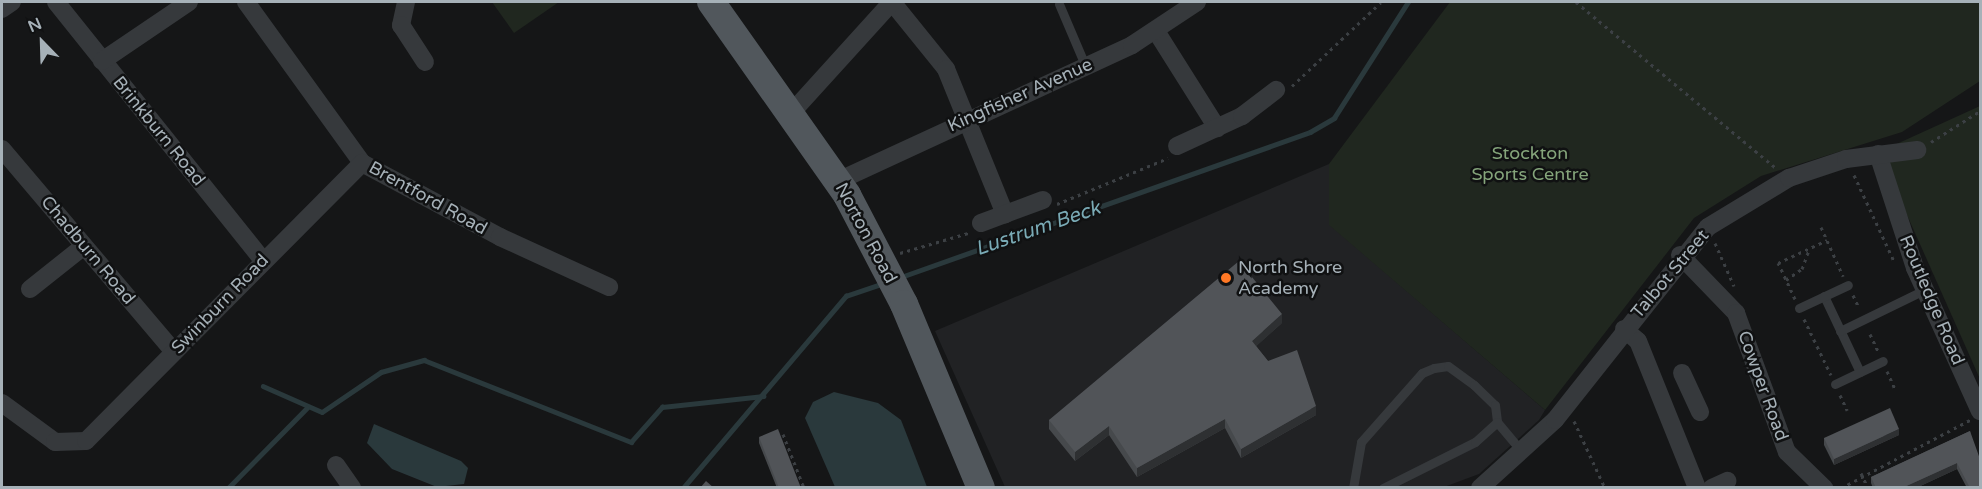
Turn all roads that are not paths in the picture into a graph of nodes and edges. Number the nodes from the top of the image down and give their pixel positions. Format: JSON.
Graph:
{"nodes":[{"id":1,"x":12,"y":2,"type":"edge"},
{"id":2,"x":56,"y":2,"type":"edge"},
{"id":3,"x":189,"y":2,"type":"edge"},
{"id":4,"x":246,"y":2,"type":"edge"},
{"id":5,"x":406,"y":2,"type":"edge"},
{"id":6,"x":711,"y":2,"type":"edge"},
{"id":7,"x":892,"y":2,"type":"edge"},
{"id":8,"x":1197,"y":2,"type":"edge"},
{"id":9,"x":1059,"y":4,"type":"dead end"},
{"id":10,"x":2,"y":9,"type":"edge"},
{"id":11,"x":1156,"y":31,"type":"junction"},
{"id":12,"x":102,"y":61,"type":"junction"},
{"id":13,"x":425,"y":62,"type":"dead end"},
{"id":14,"x":1085,"y":65,"type":"junction"},
{"id":15,"x":1276,"y":90,"type":"dead end"},
{"id":16,"x":792,"y":111,"type":"junction"},
{"id":17,"x":968,"y":117,"type":"junction"},
{"id":18,"x":1217,"y":128,"type":"junction"},
{"id":19,"x":1177,"y":146,"type":"dead end"},
{"id":20,"x":2,"y":149,"type":"edge"},
{"id":21,"x":1917,"y":150,"type":"road end"},
{"id":22,"x":1878,"y":154,"type":"junction"},
{"id":23,"x":362,"y":163,"type":"junction"},
{"id":24,"x":838,"y":181,"type":"junction"},
{"id":25,"x":1043,"y":200,"type":"dead end"},
{"id":26,"x":1005,"y":214,"type":"junction"},
{"id":27,"x":981,"y":223,"type":"dead end"},
{"id":28,"x":84,"y":246,"type":"junction"},
{"id":29,"x":1680,"y":255,"type":"junction"},
{"id":30,"x":262,"y":259,"type":"junction"},
{"id":31,"x":610,"y":285,"type":"dead end"},
{"id":32,"x":1848,"y":285,"type":"road end"},
{"id":33,"x":30,"y":289,"type":"dead end"},
{"id":34,"x":1924,"y":290,"type":"junction"},
{"id":35,"x":1824,"y":296,"type":"junction"},
{"id":36,"x":1799,"y":308,"type":"road end"},
{"id":37,"x":1624,"y":329,"type":"junction"},
{"id":38,"x":1840,"y":331,"type":"junction"},
{"id":39,"x":174,"y":352,"type":"junction"},
{"id":40,"x":1883,"y":361,"type":"dead end"},
{"id":41,"x":1860,"y":372,"type":"junction"},
{"id":42,"x":1682,"y":373,"type":"dead end"},
{"id":43,"x":1835,"y":384,"type":"road end"},
{"id":44,"x":1690,"y":392,"type":"junction"},
{"id":45,"x":1663,"y":402,"type":"junction"},
{"id":46,"x":2,"y":403,"type":"edge"},
{"id":47,"x":1700,"y":412,"type":"dead end"},
{"id":48,"x":1980,"y":413,"type":"edge"},
{"id":49,"x":1497,"y":423,"type":"junction"},
{"id":50,"x":1523,"y":453,"type":"junction"},
{"id":51,"x":336,"y":465,"type":"dead end"},
{"id":52,"x":1502,"y":481,"type":"edge"},
{"id":53,"x":352,"y":488,"type":"edge"},
{"id":54,"x":981,"y":488,"type":"edge"},
{"id":55,"x":1353,"y":488,"type":"edge"},
{"id":56,"x":1383,"y":488,"type":"edge"},
{"id":57,"x":1480,"y":488,"type":"edge"},
{"id":58,"x":1697,"y":488,"type":"edge"},
{"id":59,"x":1824,"y":488,"type":"edge"}],
"edges":[{"from":1,"to":10,"type":"street"},
{"from":2,"to":12,"type":"street","name":"Brinkburn Road"},
{"from":3,"to":12,"type":"street"},
{"from":4,"to":23,"type":"street","name":"Brentford Road"},
{"from":5,"to":13,"type":"street"},
{"from":6,"to":16,"type":"main road","name":"Norton Road"},
{"from":7,"to":16,"type":"street"},
{"from":7,"to":17,"type":"street"},
{"from":8,"to":11,"type":"street","name":"Kingfisher Avenue"},
{"from":9,"to":14,"type":"lane"},
{"from":11,"to":14,"type":"street","name":"Kingfisher Avenue"},
{"from":11,"to":18,"type":"street"},
{"from":12,"to":30,"type":"street","name":"Brinkburn Road"},
{"from":14,"to":17,"type":"street","name":"Kingfisher Avenue"},
{"from":15,"to":18,"type":"street"},
{"from":16,"to":24,"type":"main road","name":"Norton Road"},
{"from":17,"to":24,"type":"street","name":"Kingfisher Avenue"},
{"from":17,"to":26,"type":"street"},
{"from":18,"to":19,"type":"street"},
{"from":20,"to":28,"type":"street","name":"Chadburn Road"},
{"from":21,"to":22,"type":"street","name":"Talbot Street"},
{"from":22,"to":29,"type":"street","name":"Talbot Street"},
{"from":22,"to":34,"type":"street","name":"Routledge Road"},
{"from":23,"to":30,"type":"street","name":"Swinburn Road"},
{"from":23,"to":31,"type":"street","name":"Brentford Road"},
{"from":24,"to":54,"type":"main road","name":"Norton Road"},
{"from":25,"to":26,"type":"street"},
{"from":26,"to":27,"type":"street"},
{"from":28,"to":33,"type":"street"},
{"from":28,"to":39,"type":"street","name":"Chadburn Road"},
{"from":29,"to":37,"type":"street","name":"Talbot Street"},
{"from":29,"to":59,"type":"street","name":"Cowper Road"},
{"from":30,"to":39,"type":"street","name":"Swinburn Road"},
{"from":32,"to":35,"type":"lane"},
{"from":34,"to":38,"type":"lane"},
{"from":34,"to":48,"type":"street","name":"Routledge Road"},
{"from":35,"to":36,"type":"lane"},
{"from":35,"to":38,"type":"lane"},
{"from":37,"to":45,"type":"street"},
{"from":37,"to":50,"type":"street","name":"Talbot Street"},
{"from":38,"to":41,"type":"lane"},
{"from":39,"to":46,"type":"street","name":"Swinburn Road"},
{"from":40,"to":41,"type":"lane"},
{"from":41,"to":43,"type":"lane"},
{"from":42,"to":44,"type":"street"},
{"from":44,"to":45,"type":"street"},
{"from":44,"to":47,"type":"street"},
{"from":45,"to":58,"type":"street"},
{"from":49,"to":50,"type":"lane"},
{"from":49,"to":55,"type":"lane"},
{"from":49,"to":56,"type":"lane"},
{"from":50,"to":52,"type":"street","name":"Talbot Street"},
{"from":51,"to":53,"type":"street"},
{"from":52,"to":57,"type":"street","name":"Talbot Street"}]}
